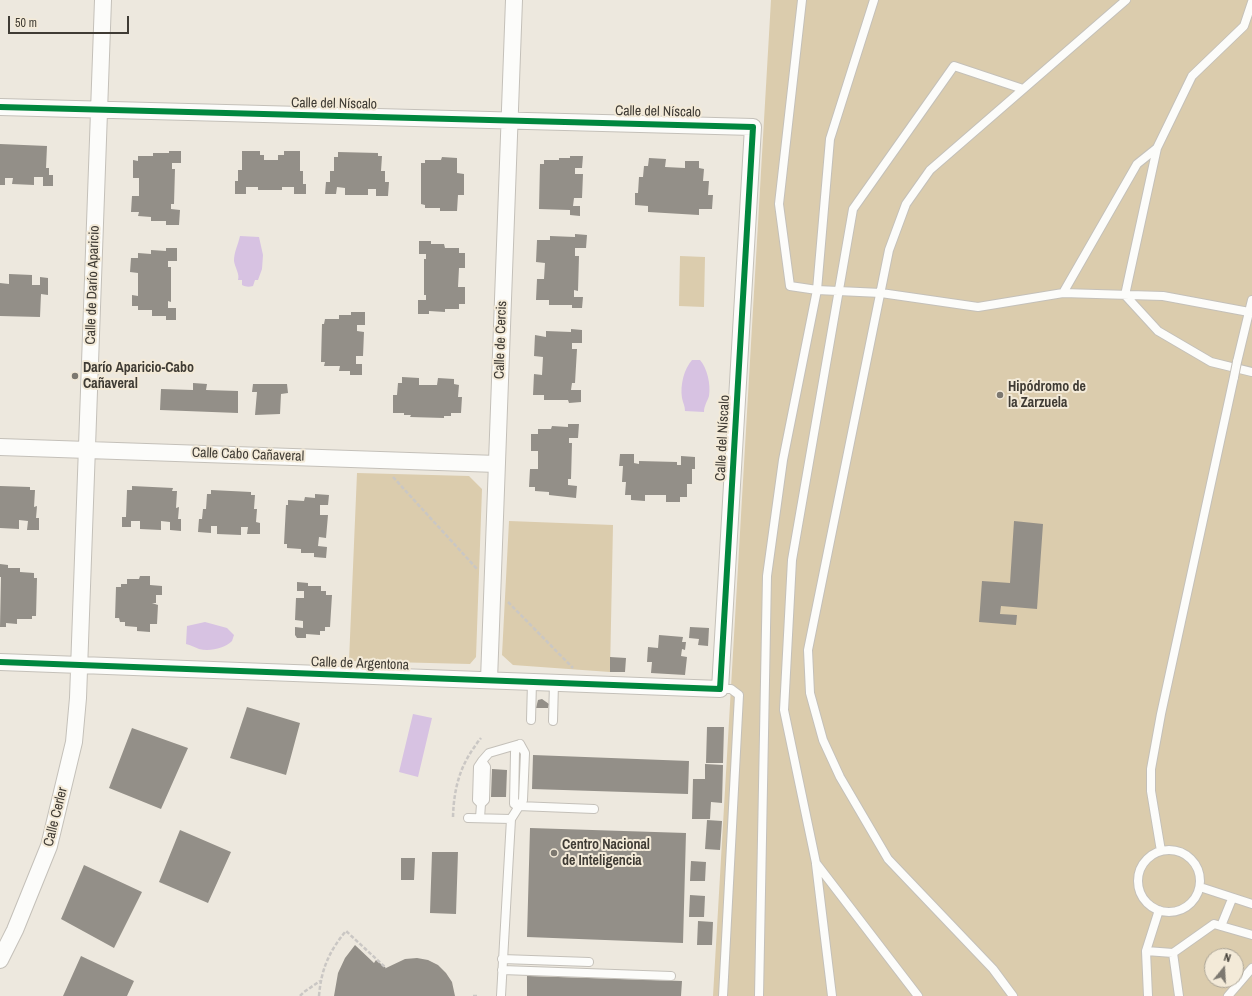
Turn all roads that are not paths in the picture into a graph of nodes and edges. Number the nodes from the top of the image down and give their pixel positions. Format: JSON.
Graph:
{"nodes":[{"id":1,"x":103,"y":0,"type":"edge"},
{"id":2,"x":514,"y":0,"type":"edge"},
{"id":3,"x":802,"y":0,"type":"edge"},
{"id":4,"x":874,"y":0,"type":"edge"},
{"id":5,"x":1126,"y":0,"type":"edge"},
{"id":6,"x":1252,"y":2,"type":"edge"},
{"id":7,"x":1023,"y":89,"type":"junction"},
{"id":8,"x":0,"y":107,"type":"edge"},
{"id":9,"x":99,"y":110,"type":"junction"},
{"id":10,"x":509,"y":120,"type":"junction"},
{"id":11,"x":1157,"y":148,"type":"junction"},
{"id":12,"x":817,"y":290,"type":"junction"},
{"id":13,"x":839,"y":291,"type":"junction"},
{"id":14,"x":880,"y":292,"type":"junction"},
{"id":15,"x":1063,"y":293,"type":"junction"},
{"id":16,"x":1125,"y":295,"type":"junction"},
{"id":17,"x":1252,"y":300,"type":"edge"},
{"id":18,"x":1251,"y":311,"type":"edge"},
{"id":19,"x":1252,"y":372,"type":"edge"},
{"id":20,"x":0,"y":447,"type":"edge"},
{"id":21,"x":87,"y":450,"type":"junction"},
{"id":22,"x":497,"y":464,"type":"junction"},
{"id":23,"x":0,"y":662,"type":"edge"},
{"id":24,"x":78,"y":666,"type":"junction"},
{"id":25,"x":489,"y":680,"type":"junction"},
{"id":26,"x":532,"y":682,"type":"junction"},
{"id":27,"x":554,"y":683,"type":"junction"},
{"id":28,"x":720,"y":689,"type":"junction"},
{"id":29,"x":531,"y":720,"type":"dead end"},
{"id":30,"x":553,"y":721,"type":"dead end"},
{"id":31,"x":518,"y":806,"type":"junction"},
{"id":32,"x":594,"y":809,"type":"dead end"},
{"id":33,"x":468,"y":818,"type":"dead end"},
{"id":34,"x":480,"y":818,"type":"junction"},
{"id":35,"x":511,"y":819,"type":"junction"},
{"id":36,"x":1161,"y":851,"type":"junction"},
{"id":37,"x":816,"y":863,"type":"junction"},
{"id":38,"x":1200,"y":887,"type":"junction"},
{"id":39,"x":1232,"y":899,"type":"junction"},
{"id":40,"x":1252,"y":904,"type":"edge"},
{"id":41,"x":1159,"y":910,"type":"junction"},
{"id":42,"x":1221,"y":926,"type":"junction"},
{"id":43,"x":1252,"y":935,"type":"edge"},
{"id":44,"x":1146,"y":951,"type":"junction"},
{"id":45,"x":1173,"y":953,"type":"junction"},
{"id":46,"x":502,"y":959,"type":"junction"},
{"id":47,"x":0,"y":960,"type":"edge"},
{"id":48,"x":589,"y":962,"type":"dead end"},
{"id":49,"x":1252,"y":968,"type":"edge"},
{"id":50,"x":502,"y":970,"type":"junction"},
{"id":51,"x":672,"y":976,"type":"dead end"},
{"id":52,"x":501,"y":996,"type":"edge"},
{"id":53,"x":723,"y":996,"type":"edge"},
{"id":54,"x":758,"y":996,"type":"edge"},
{"id":55,"x":832,"y":996,"type":"edge"},
{"id":56,"x":918,"y":996,"type":"edge"},
{"id":57,"x":1013,"y":996,"type":"edge"},
{"id":58,"x":1148,"y":996,"type":"edge"},
{"id":59,"x":1180,"y":996,"type":"edge"},
{"id":60,"x":1228,"y":996,"type":"edge"}],
"edges":[{"from":1,"to":9,"type":"street","name":"Calle de Darío Aparicio"},
{"from":2,"to":10,"type":"street","name":"Calle de Cercis"},
{"from":3,"to":12,"type":"lane"},
{"from":4,"to":12,"type":"lane"},
{"from":5,"to":7,"type":"lane"},
{"from":6,"to":11,"type":"lane"},
{"from":7,"to":13,"type":"lane"},
{"from":7,"to":14,"type":"lane"},
{"from":8,"to":9,"type":"street","name":"Calle del Níscalo"},
{"from":9,"to":10,"type":"street","name":"Calle del Níscalo"},
{"from":9,"to":21,"type":"street","name":"Calle de Darío Aparicio"},
{"from":10,"to":22,"type":"street","name":"Calle de Cercis"},
{"from":10,"to":28,"type":"street","name":"Calle del Níscalo"},
{"from":11,"to":15,"type":"lane"},
{"from":11,"to":16,"type":"lane"},
{"from":12,"to":13,"type":"lane"},
{"from":12,"to":54,"type":"lane"},
{"from":13,"to":14,"type":"lane"},
{"from":13,"to":37,"type":"lane"},
{"from":14,"to":15,"type":"lane"},
{"from":14,"to":57,"type":"lane"},
{"from":15,"to":16,"type":"lane"},
{"from":16,"to":18,"type":"lane"},
{"from":16,"to":19,"type":"lane"},
{"from":17,"to":18,"type":"lane"},
{"from":18,"to":36,"type":"lane","bridge":true},
{"from":20,"to":21,"type":"street","name":"Calle Cabo Cañaveral"},
{"from":21,"to":22,"type":"street","name":"Calle Cabo Cañaveral"},
{"from":21,"to":24,"type":"street","name":"Calle de Darío Aparicio"},
{"from":22,"to":25,"type":"street","name":"Calle de Cercis"},
{"from":23,"to":24,"type":"street","name":"Calle de Argentona"},
{"from":24,"to":25,"type":"street","name":"Calle de Argentona"},
{"from":24,"to":47,"type":"street","name":"Calle Cerler"},
{"from":25,"to":26,"type":"street","name":"Calle de Argentona"},
{"from":26,"to":27,"type":"street","name":"Calle de Argentona"},
{"from":26,"to":29,"type":"lane"},
{"from":27,"to":28,"type":"street","name":"Calle de Argentona"},
{"from":27,"to":30,"type":"lane"},
{"from":28,"to":53,"type":"lane"},
{"from":31,"to":32,"type":"lane"},
{"from":31,"to":34,"type":"lane"},
{"from":31,"to":35,"type":"lane"},
{"from":33,"to":34,"type":"lane"},
{"from":34,"to":35,"type":"lane"},
{"from":35,"to":46,"type":"lane"},
{"from":36,"to":38,"type":"lane"},
{"from":36,"to":41,"type":"lane"},
{"from":37,"to":55,"type":"lane"},
{"from":37,"to":56,"type":"lane"},
{"from":38,"to":39,"type":"lane"},
{"from":38,"to":41,"type":"lane"},
{"from":39,"to":40,"type":"lane"},
{"from":39,"to":42,"type":"lane"},
{"from":41,"to":44,"type":"lane"},
{"from":42,"to":43,"type":"lane"},
{"from":42,"to":45,"type":"lane"},
{"from":44,"to":45,"type":"lane"},
{"from":44,"to":58,"type":"lane"},
{"from":45,"to":59,"type":"lane"},
{"from":46,"to":48,"type":"lane"},
{"from":46,"to":50,"type":"lane"},
{"from":49,"to":60,"type":"lane"},
{"from":50,"to":51,"type":"lane"},
{"from":50,"to":52,"type":"lane"}]}
